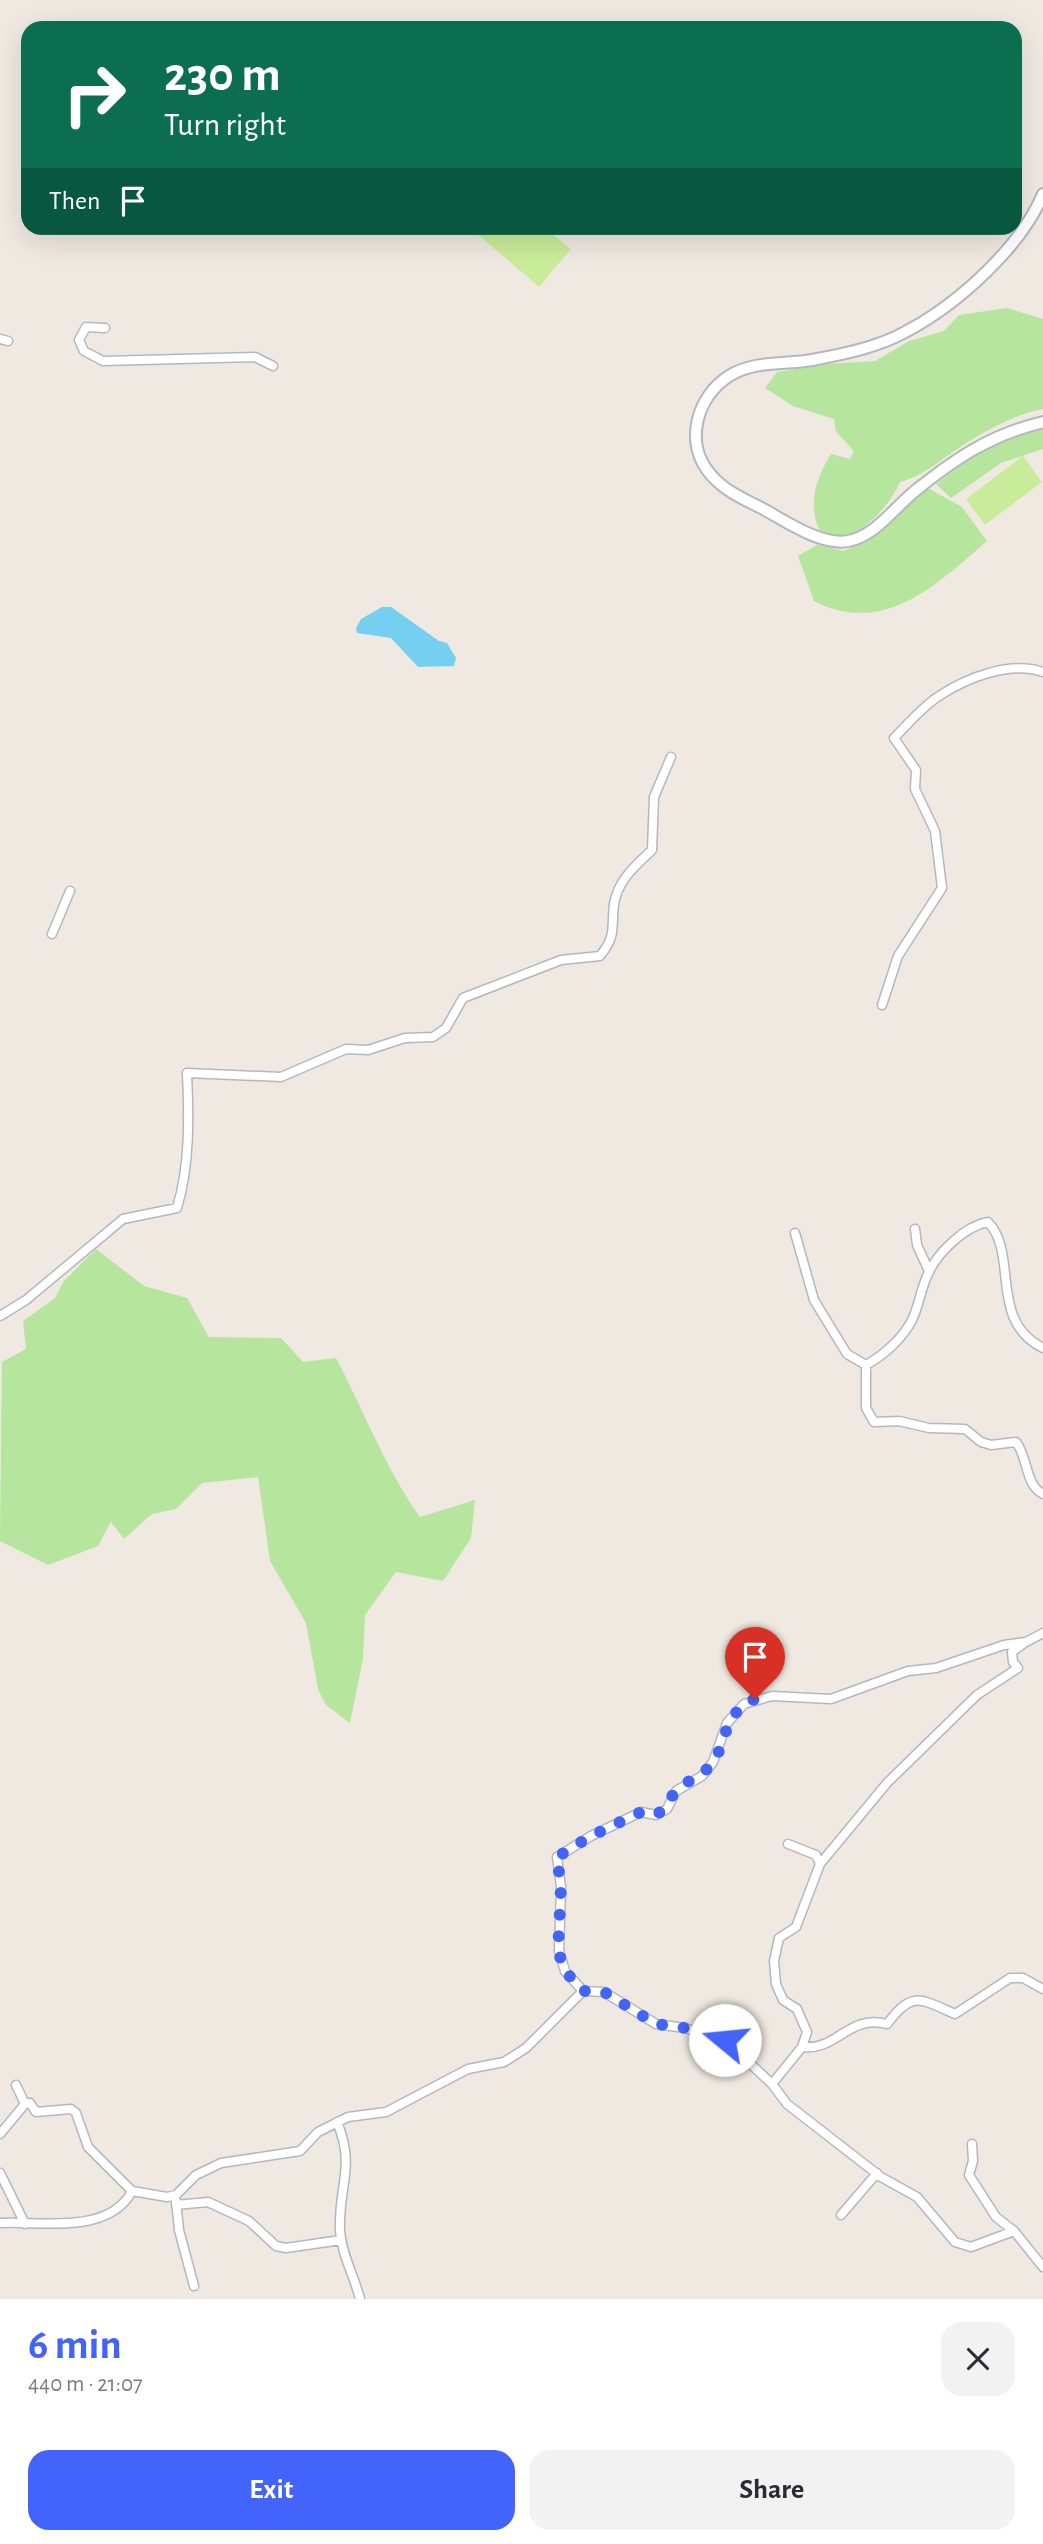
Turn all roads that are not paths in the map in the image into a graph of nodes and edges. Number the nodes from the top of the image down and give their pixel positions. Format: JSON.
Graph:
{"nodes":[{"id":1,"x":1043,"y":194,"type":"edge"},
{"id":2,"x":1022,"y":234,"type":"edge"},
{"id":3,"x":1021,"y":235,"type":"edge"},
{"id":4,"x":105,"y":328,"type":"dead end"},
{"id":5,"x":273,"y":366,"type":"dead end"},
{"id":6,"x":1043,"y":422,"type":"edge"},
{"id":7,"x":1043,"y":672,"type":"edge"},
{"id":8,"x":671,"y":757,"type":"dead end"},
{"id":9,"x":70,"y":891,"type":"dead end"},
{"id":10,"x":52,"y":934,"type":"dead end"},
{"id":11,"x":882,"y":1004,"type":"dead end"},
{"id":12,"x":915,"y":1229,"type":"dead end"},
{"id":13,"x":795,"y":1233,"type":"dead end"},
{"id":14,"x":929,"y":1270,"type":"junction"},
{"id":15,"x":0,"y":1316,"type":"edge"},
{"id":16,"x":1043,"y":1348,"type":"edge"},
{"id":17,"x":866,"y":1365,"type":"junction"},
{"id":18,"x":1043,"y":1494,"type":"edge"},
{"id":19,"x":1043,"y":1633,"type":"edge"},
{"id":20,"x":1026,"y":1642,"type":"junction"},
{"id":21,"x":788,"y":1844,"type":"dead end"},
{"id":22,"x":820,"y":1864,"type":"junction"},
{"id":23,"x":1043,"y":1989,"type":"edge"},
{"id":24,"x":583,"y":1991,"type":"junction"},
{"id":25,"x":802,"y":2047,"type":"junction"},
{"id":26,"x":772,"y":2084,"type":"junction"},
{"id":27,"x":16,"y":2085,"type":"dead end"},
{"id":28,"x":25,"y":2104,"type":"junction"},
{"id":29,"x":337,"y":2122,"type":"junction"},
{"id":30,"x":0,"y":2134,"type":"edge"},
{"id":31,"x":972,"y":2144,"type":"dead end"},
{"id":32,"x":0,"y":2173,"type":"edge"},
{"id":33,"x":877,"y":2174,"type":"junction"},
{"id":34,"x":132,"y":2190,"type":"junction"},
{"id":35,"x":176,"y":2195,"type":"junction"},
{"id":36,"x":176,"y":2205,"type":"junction"},
{"id":37,"x":841,"y":2215,"type":"dead end"},
{"id":38,"x":0,"y":2223,"type":"edge"},
{"id":39,"x":25,"y":2224,"type":"junction"},
{"id":40,"x":1014,"y":2231,"type":"junction"},
{"id":41,"x":341,"y":2241,"type":"junction"},
{"id":42,"x":1043,"y":2267,"type":"edge"},
{"id":43,"x":194,"y":2286,"type":"dead end"},
{"id":44,"x":360,"y":2299,"type":"edge"}],
"edges":[{"from":1,"to":2,"type":"main road"},
{"from":3,"to":6,"type":"main road"},
{"from":4,"to":5,"type":"street"},
{"from":7,"to":11,"type":"street"},
{"from":8,"to":15,"type":"street"},
{"from":9,"to":10,"type":"street"},
{"from":12,"to":14,"type":"street"},
{"from":13,"to":17,"type":"street"},
{"from":14,"to":16,"type":"street"},
{"from":14,"to":17,"type":"street"},
{"from":17,"to":18,"type":"street"},
{"from":19,"to":20,"type":"street"},
{"from":20,"to":22,"type":"street"},
{"from":20,"to":24,"type":"street"},
{"from":21,"to":22,"type":"street"},
{"from":22,"to":25,"type":"street"},
{"from":23,"to":25,"type":"street"},
{"from":24,"to":26,"type":"street"},
{"from":24,"to":29,"type":"street"},
{"from":25,"to":26,"type":"street"},
{"from":26,"to":33,"type":"street"},
{"from":27,"to":28,"type":"street"},
{"from":28,"to":30,"type":"street"},
{"from":28,"to":34,"type":"street"},
{"from":29,"to":35,"type":"street"},
{"from":29,"to":41,"type":"street"},
{"from":31,"to":40,"type":"street"},
{"from":32,"to":39,"type":"street"},
{"from":33,"to":37,"type":"street"},
{"from":33,"to":40,"type":"street"},
{"from":34,"to":35,"type":"street"},
{"from":34,"to":39,"type":"street"},
{"from":35,"to":36,"type":"street"},
{"from":36,"to":41,"type":"street"},
{"from":36,"to":43,"type":"street"},
{"from":38,"to":39,"type":"street"},
{"from":40,"to":42,"type":"street"},
{"from":41,"to":44,"type":"street"}]}
